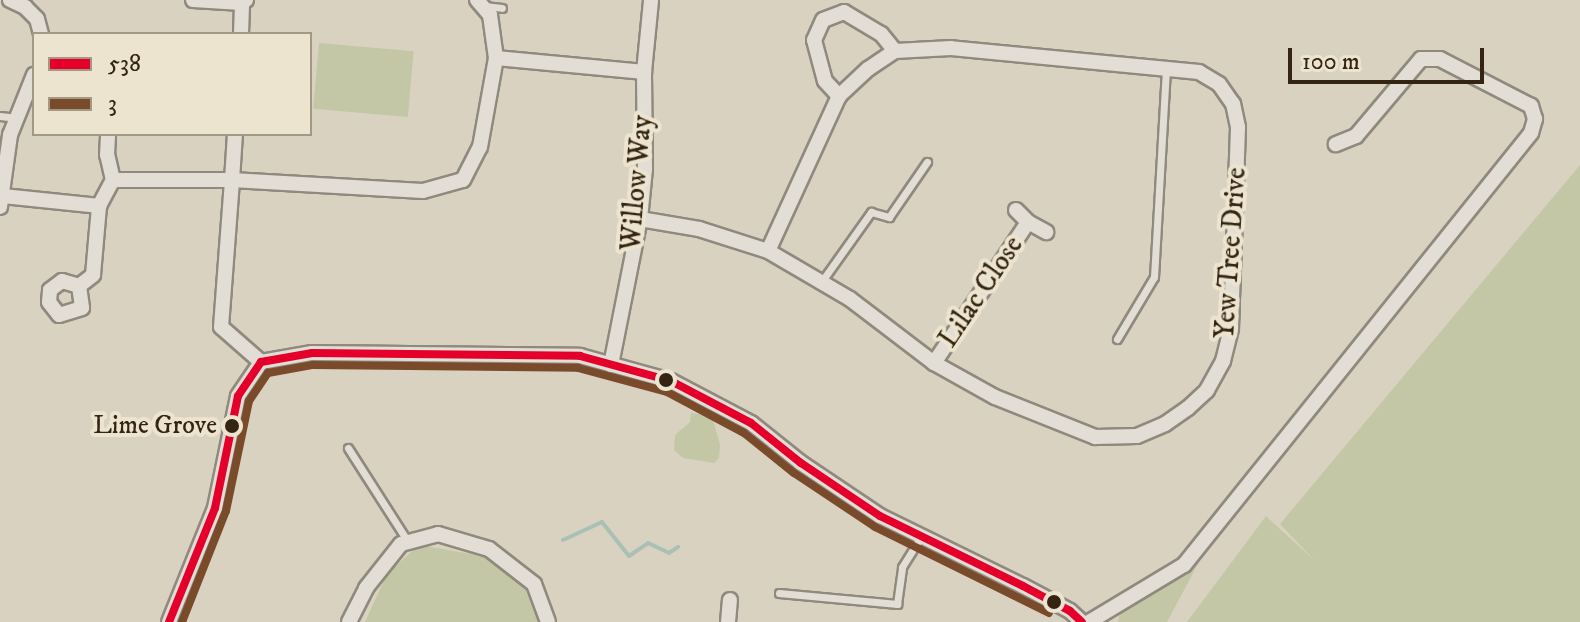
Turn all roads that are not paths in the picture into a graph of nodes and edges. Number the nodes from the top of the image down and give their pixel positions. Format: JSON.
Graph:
{"nodes":[{"id":1,"x":10,"y":0,"type":"edge"},
{"id":2,"x":193,"y":0,"type":"edge"},
{"id":3,"x":651,"y":0,"type":"edge"},
{"id":4,"x":244,"y":2,"type":"edge"},
{"id":5,"x":479,"y":3,"type":"edge"},
{"id":6,"x":502,"y":8,"type":"dead end"},
{"id":7,"x":40,"y":32,"type":"edge"},
{"id":8,"x":241,"y":32,"type":"edge"},
{"id":9,"x":895,"y":51,"type":"junction"},
{"id":10,"x":496,"y":58,"type":"junction"},
{"id":11,"x":1166,"y":68,"type":"junction"},
{"id":12,"x":644,"y":72,"type":"junction"},
{"id":13,"x":32,"y":81,"type":"edge"},
{"id":14,"x":839,"y":96,"type":"junction"},
{"id":15,"x":0,"y":116,"type":"edge"},
{"id":16,"x":19,"y":118,"type":"junction"},
{"id":17,"x":108,"y":136,"type":"edge"},
{"id":18,"x":235,"y":136,"type":"edge"},
{"id":19,"x":1336,"y":144,"type":"dead end"},
{"id":20,"x":927,"y":162,"type":"dead end"},
{"id":21,"x":113,"y":180,"type":"junction"},
{"id":22,"x":232,"y":180,"type":"junction"},
{"id":23,"x":1,"y":201,"type":"edge"},
{"id":24,"x":99,"y":206,"type":"junction"},
{"id":25,"x":1016,"y":210,"type":"dead end"},
{"id":26,"x":640,"y":219,"type":"junction"},
{"id":27,"x":1028,"y":222,"type":"junction"},
{"id":28,"x":1046,"y":232,"type":"dead end"},
{"id":29,"x":768,"y":251,"type":"junction"},
{"id":30,"x":822,"y":282,"type":"junction"},
{"id":31,"x":79,"y":286,"type":"dead end"},
{"id":32,"x":1117,"y":339,"type":"dead end"},
{"id":33,"x":261,"y":362,"type":"junction"},
{"id":34,"x":934,"y":363,"type":"junction"},
{"id":35,"x":611,"y":365,"type":"junction"},
{"id":36,"x":348,"y":448,"type":"dead end"},
{"id":37,"x":920,"y":538,"type":"junction"},
{"id":38,"x":408,"y":542,"type":"junction"},
{"id":39,"x":779,"y":593,"type":"dead end"},
{"id":40,"x":730,"y":600,"type":"dead end"},
{"id":41,"x":169,"y":622,"type":"edge"},
{"id":42,"x":349,"y":622,"type":"edge"},
{"id":43,"x":548,"y":622,"type":"edge"},
{"id":44,"x":728,"y":622,"type":"edge"},
{"id":45,"x":1082,"y":622,"type":"edge"},
{"id":46,"x":1089,"y":622,"type":"edge"}],
"edges":[{"from":1,"to":7,"type":"street"},
{"from":2,"to":4,"type":"street"},
{"from":3,"to":12,"type":"street","name":"Willow Way"},
{"from":4,"to":8,"type":"street"},
{"from":5,"to":6,"type":"lane"},
{"from":5,"to":10,"type":"street"},
{"from":9,"to":11,"type":"street","name":"Yew Tree Drive"},
{"from":9,"to":14,"type":"street"},
{"from":9,"to":14,"type":"street"},
{"from":10,"to":12,"type":"street"},
{"from":10,"to":22,"type":"street"},
{"from":11,"to":32,"type":"lane"},
{"from":11,"to":34,"type":"street","name":"Yew Tree Drive"},
{"from":12,"to":26,"type":"street","name":"Willow Way"},
{"from":13,"to":16,"type":"street"},
{"from":14,"to":29,"type":"street"},
{"from":15,"to":16,"type":"lane"},
{"from":16,"to":23,"type":"street"},
{"from":17,"to":21,"type":"street"},
{"from":18,"to":22,"type":"street"},
{"from":19,"to":46,"type":"street"},
{"from":20,"to":30,"type":"lane"},
{"from":21,"to":22,"type":"street"},
{"from":21,"to":24,"type":"street"},
{"from":22,"to":33,"type":"street"},
{"from":23,"to":24,"type":"street"},
{"from":24,"to":31,"type":"street"},
{"from":25,"to":27,"type":"street","name":"Lilac Close"},
{"from":26,"to":29,"type":"street","name":"Yew Tree Drive"},
{"from":26,"to":35,"type":"street","name":"Willow Way"},
{"from":27,"to":28,"type":"street","name":"Lilac Close"},
{"from":27,"to":34,"type":"street","name":"Lilac Close"},
{"from":29,"to":30,"type":"street","name":"Yew Tree Drive"},
{"from":30,"to":34,"type":"street","name":"Yew Tree Drive"},
{"from":33,"to":35,"type":"street"},
{"from":33,"to":41,"type":"street"},
{"from":35,"to":37,"type":"street"},
{"from":36,"to":38,"type":"lane"},
{"from":37,"to":39,"type":"lane"},
{"from":37,"to":45,"type":"street"},
{"from":38,"to":42,"type":"street"},
{"from":38,"to":43,"type":"street"},
{"from":40,"to":44,"type":"street"}]}
